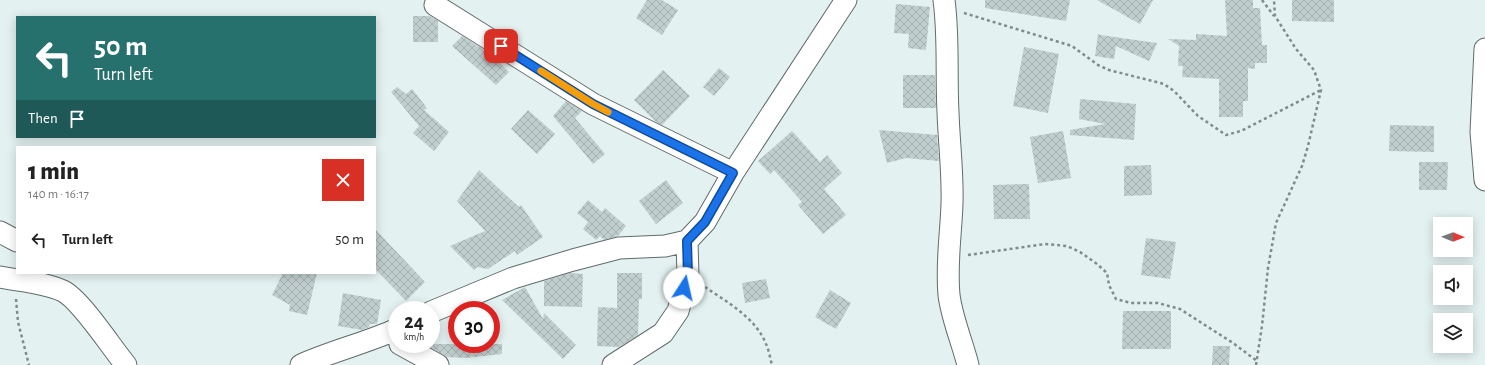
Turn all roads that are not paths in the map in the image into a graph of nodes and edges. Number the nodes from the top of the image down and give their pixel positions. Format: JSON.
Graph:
{"nodes":[{"id":1,"x":846,"y":0,"type":"edge"},
{"id":2,"x":944,"y":3,"type":"edge"},
{"id":3,"x":435,"y":5,"type":"dead end"},
{"id":4,"x":1485,"y":49,"type":"edge"},
{"id":5,"x":733,"y":173,"type":"junction"},
{"id":6,"x":1485,"y":180,"type":"edge"},
{"id":7,"x":0,"y":232,"type":"edge"},
{"id":8,"x":16,"y":240,"type":"edge"},
{"id":9,"x":687,"y":241,"type":"junction"},
{"id":10,"x":51,"y":274,"type":"edge"},
{"id":11,"x":6,"y":278,"type":"edge"},
{"id":12,"x":64,"y":291,"type":"junction"},
{"id":13,"x":440,"y":308,"type":"edge"},
{"id":14,"x":388,"y":339,"type":"edge"},
{"id":15,"x":419,"y":353,"type":"edge"},
{"id":16,"x":126,"y":365,"type":"edge"},
{"id":17,"x":301,"y":365,"type":"edge"},
{"id":18,"x":438,"y":365,"type":"edge"},
{"id":19,"x":613,"y":365,"type":"edge"},
{"id":20,"x":968,"y":365,"type":"edge"}],
"edges":[{"from":1,"to":5,"type":"street"},
{"from":2,"to":20,"type":"street"},
{"from":3,"to":5,"type":"street"},
{"from":4,"to":6,"type":"street"},
{"from":5,"to":9,"type":"street"},
{"from":7,"to":8,"type":"street"},
{"from":9,"to":13,"type":"street"},
{"from":9,"to":19,"type":"street"},
{"from":10,"to":12,"type":"street"},
{"from":11,"to":12,"type":"street"},
{"from":12,"to":16,"type":"street"},
{"from":14,"to":17,"type":"street"},
{"from":15,"to":18,"type":"street"}]}
